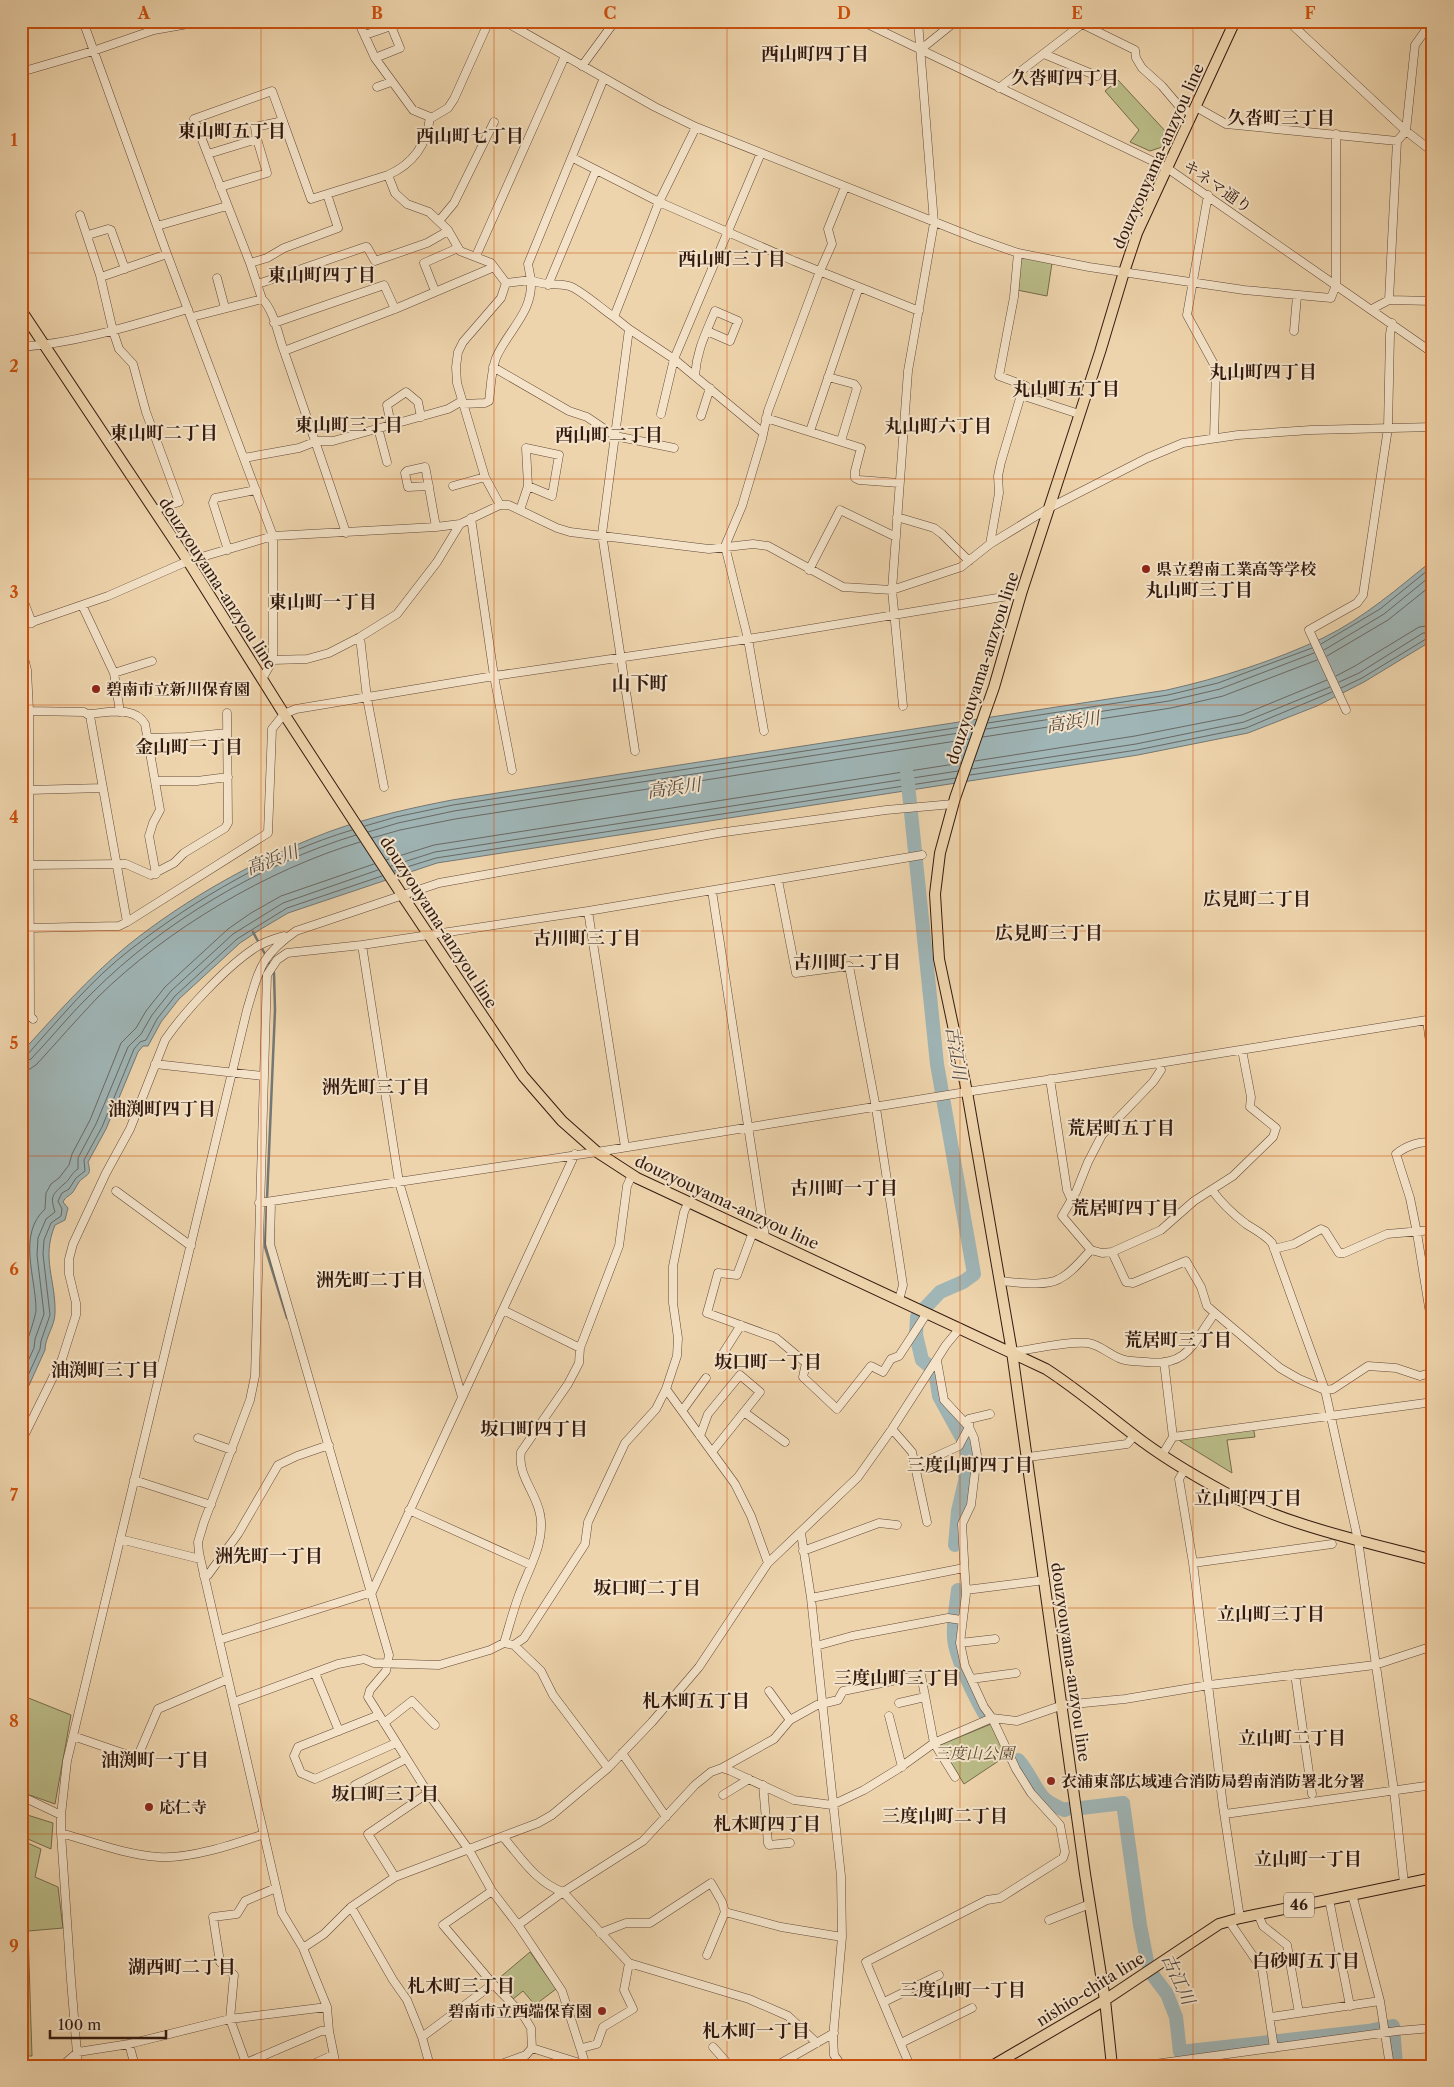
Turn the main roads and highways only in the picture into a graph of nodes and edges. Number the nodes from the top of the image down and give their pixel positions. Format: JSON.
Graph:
{"nodes":[{"id":1,"x":1235,"y":21,"type":"edge"},
{"id":2,"x":21,"y":310,"type":"edge"},
{"id":3,"x":1012,"y":1352,"type":"junction"},
{"id":4,"x":1433,"y":1560,"type":"edge"},
{"id":5,"x":1433,"y":1878,"type":"edge"},
{"id":6,"x":1105,"y":2000,"type":"junction"},
{"id":7,"x":992,"y":2066,"type":"edge"},
{"id":8,"x":1112,"y":2066,"type":"edge"}],
"edges":[{"from":1,"to":3,"type":"main road","name":"douzyouyama-anzyou line"},
{"from":2,"to":3,"type":"main road","name":"douzyouyama-anzyou line"},
{"from":3,"to":4,"type":"main road"},
{"from":3,"to":6,"type":"main road","name":"douzyouyama-anzyou line"},
{"from":5,"to":6,"type":"main road","name":"nishio-chita line","number":"46"},
{"from":6,"to":7,"type":"main road","name":"nishio-chita line","number":"46"},
{"from":6,"to":8,"type":"main road","name":"douzyouyama-anzyou line"}]}
